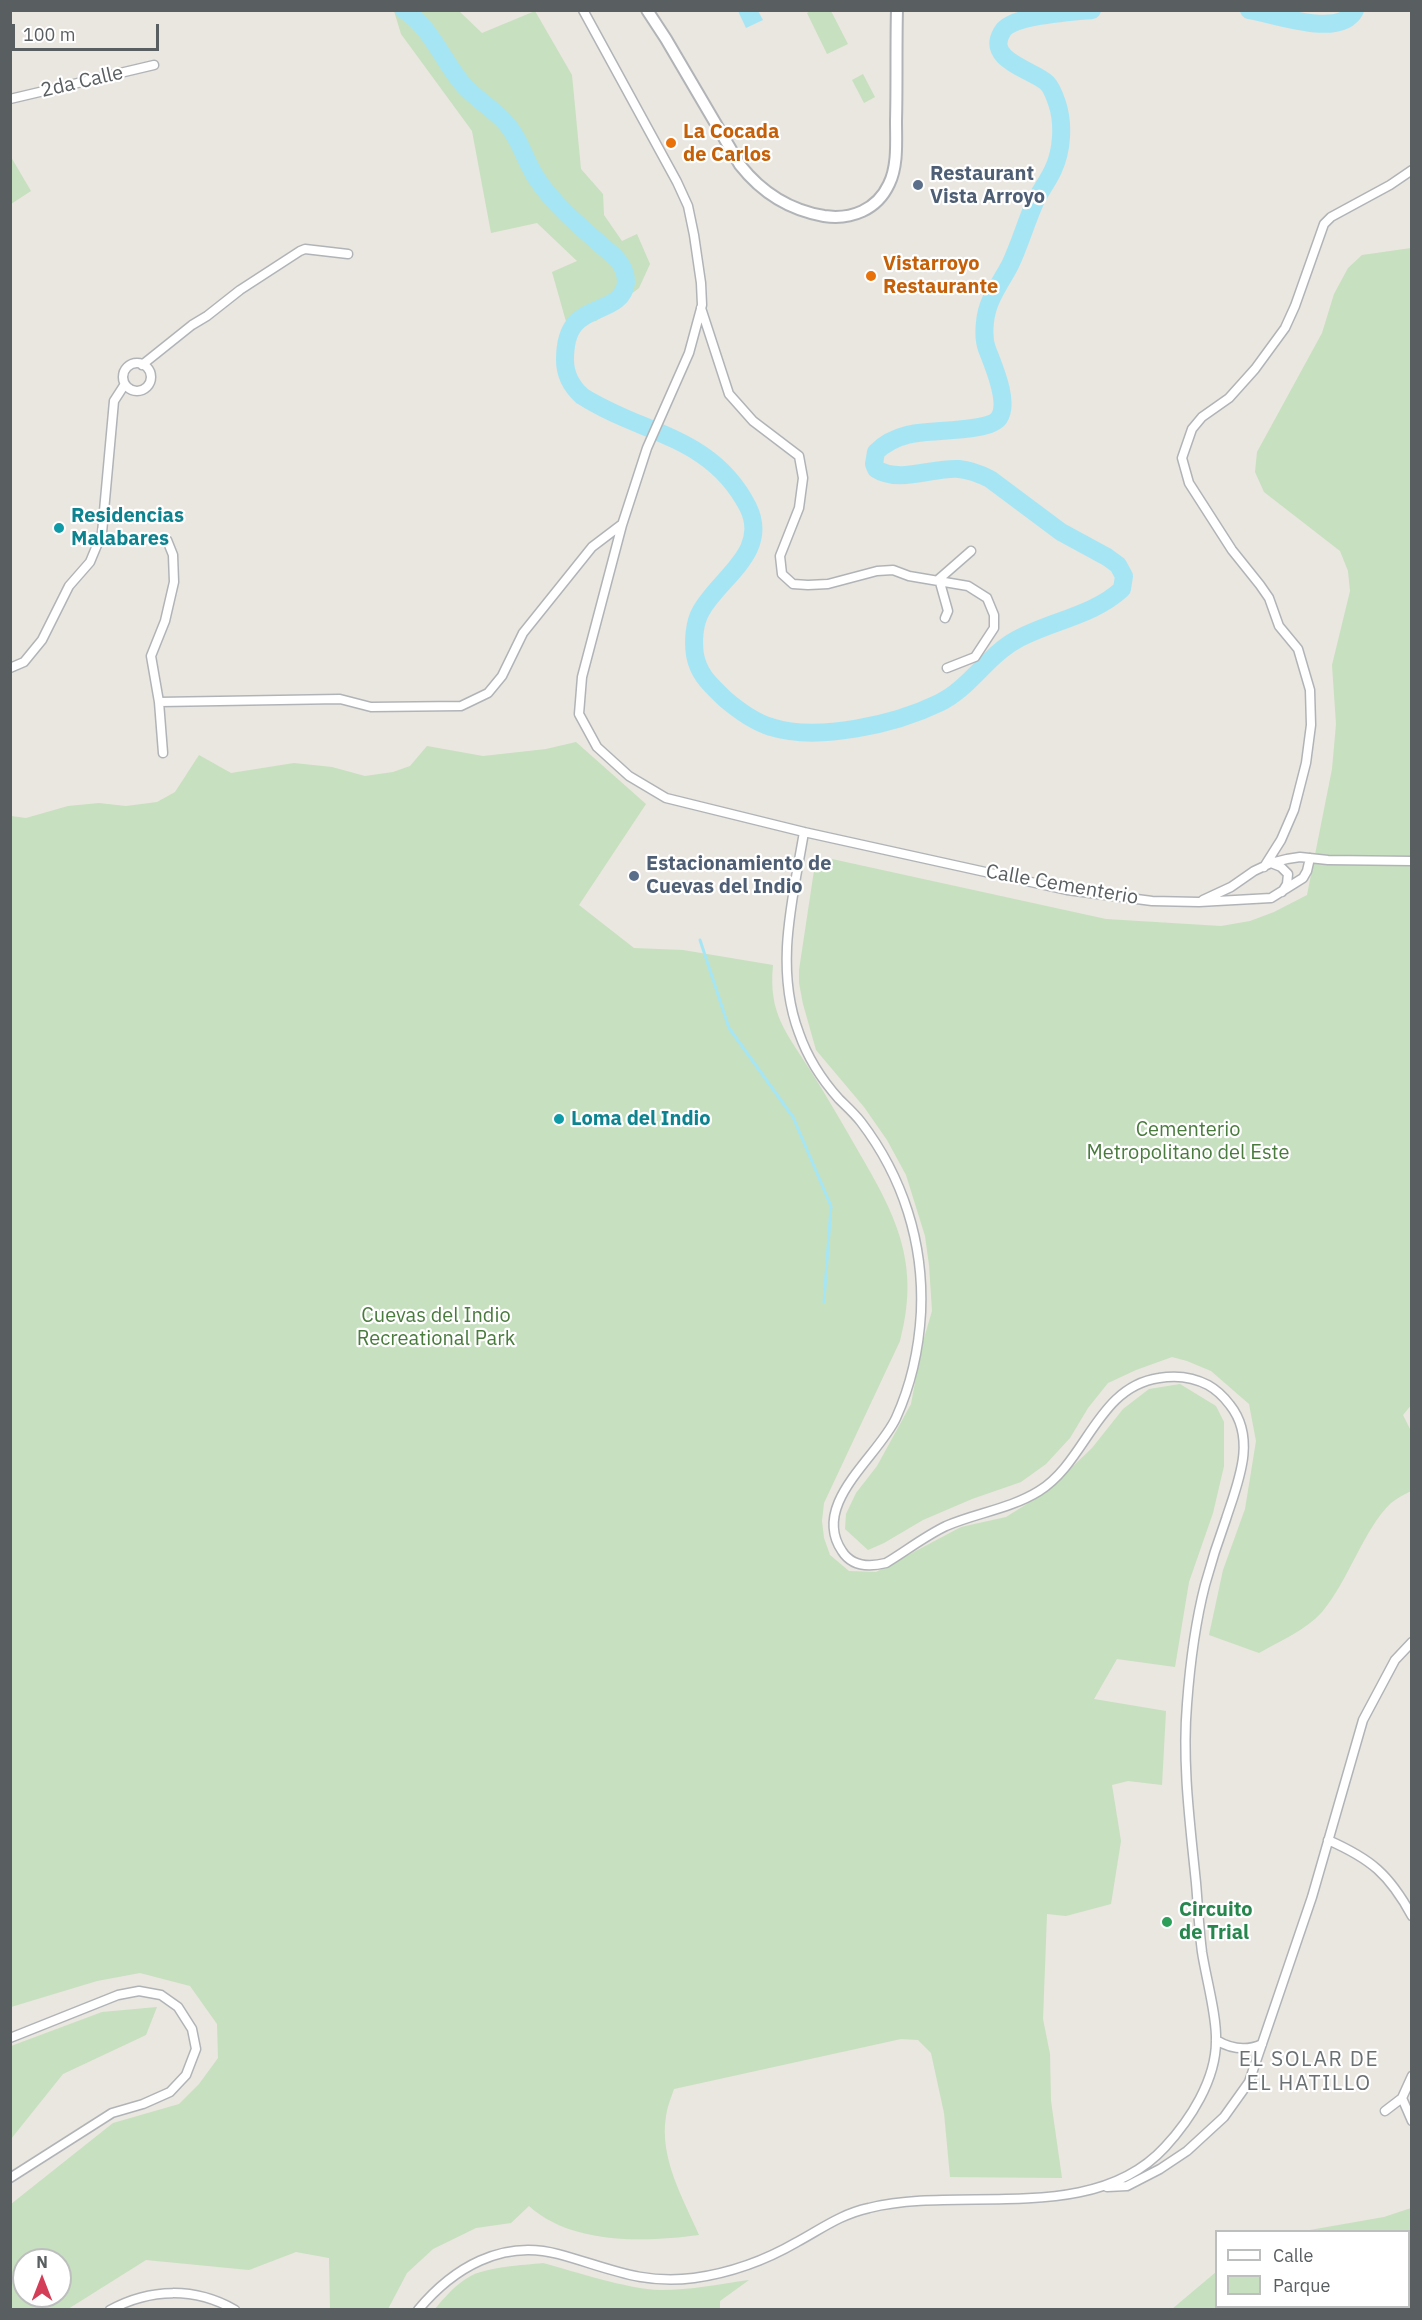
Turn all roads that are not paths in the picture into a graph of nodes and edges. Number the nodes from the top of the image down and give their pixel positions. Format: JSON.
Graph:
{"nodes":[{"id":1,"x":583,"y":10,"type":"edge"},
{"id":2,"x":647,"y":10,"type":"edge"},
{"id":3,"x":897,"y":10,"type":"edge"},
{"id":4,"x":154,"y":65,"type":"dead end"},
{"id":5,"x":10,"y":99,"type":"edge"},
{"id":6,"x":1412,"y":170,"type":"edge"},
{"id":7,"x":348,"y":254,"type":"dead end"},
{"id":8,"x":701,"y":307,"type":"junction"},
{"id":9,"x":142,"y":365,"type":"junction"},
{"id":10,"x":125,"y":384,"type":"junction"},
{"id":11,"x":622,"y":525,"type":"junction"},
{"id":12,"x":167,"y":540,"type":"dead end"},
{"id":13,"x":971,"y":551,"type":"dead end"},
{"id":14,"x":939,"y":579,"type":"junction"},
{"id":15,"x":945,"y":618,"type":"dead end"},
{"id":16,"x":10,"y":668,"type":"edge"},
{"id":17,"x":947,"y":668,"type":"dead end"},
{"id":18,"x":159,"y":702,"type":"junction"},
{"id":19,"x":163,"y":753,"type":"dead end"},
{"id":20,"x":804,"y":832,"type":"junction"},
{"id":21,"x":1310,"y":858,"type":"junction"},
{"id":22,"x":1412,"y":861,"type":"edge"},
{"id":23,"x":1267,"y":865,"type":"junction"},
{"id":24,"x":1282,"y":892,"type":"junction"},
{"id":25,"x":1199,"y":902,"type":"junction"},
{"id":26,"x":1412,"y":1642,"type":"edge"},
{"id":27,"x":1328,"y":1840,"type":"junction"},
{"id":28,"x":1412,"y":1916,"type":"edge"},
{"id":29,"x":10,"y":2038,"type":"edge"},
{"id":30,"x":1216,"y":2040,"type":"junction"},
{"id":31,"x":1262,"y":2043,"type":"junction"},
{"id":32,"x":1412,"y":2076,"type":"edge"},
{"id":33,"x":1402,"y":2098,"type":"junction"},
{"id":34,"x":1385,"y":2110,"type":"dead end"},
{"id":35,"x":1412,"y":2121,"type":"edge"},
{"id":36,"x":10,"y":2178,"type":"edge"},
{"id":37,"x":1101,"y":2188,"type":"junction"},
{"id":38,"x":110,"y":2310,"type":"edge"},
{"id":39,"x":235,"y":2310,"type":"edge"},
{"id":40,"x":418,"y":2310,"type":"edge"}],
"edges":[{"from":1,"to":8,"type":"street"},
{"from":2,"to":3,"type":"street"},
{"from":4,"to":5,"type":"street","name":"2da Calle"},
{"from":6,"to":23,"type":"street"},
{"from":7,"to":9,"type":"street"},
{"from":8,"to":11,"type":"street","name":"Calle Cementerio"},
{"from":8,"to":14,"type":"street"},
{"from":9,"to":10,"type":"street"},
{"from":9,"to":10,"type":"street"},
{"from":10,"to":16,"type":"street"},
{"from":11,"to":18,"type":"street"},
{"from":11,"to":20,"type":"street","name":"Calle Cementerio"},
{"from":12,"to":18,"type":"street"},
{"from":13,"to":14,"type":"street"},
{"from":14,"to":15,"type":"street"},
{"from":14,"to":17,"type":"street"},
{"from":18,"to":19,"type":"street"},
{"from":20,"to":25,"type":"street","name":"Calle Cementerio"},
{"from":20,"to":30,"type":"street"},
{"from":21,"to":22,"type":"street"},
{"from":21,"to":23,"type":"street"},
{"from":21,"to":24,"type":"street","name":"Calle Cementerio"},
{"from":23,"to":24,"type":"street"},
{"from":23,"to":25,"type":"street"},
{"from":24,"to":25,"type":"street","name":"Calle Cementerio"},
{"from":26,"to":27,"type":"street"},
{"from":27,"to":28,"type":"street"},
{"from":27,"to":31,"type":"street"},
{"from":29,"to":36,"type":"street"},
{"from":30,"to":31,"type":"street"},
{"from":30,"to":37,"type":"street"},
{"from":31,"to":37,"type":"street"},
{"from":32,"to":33,"type":"street"},
{"from":33,"to":34,"type":"street"},
{"from":33,"to":35,"type":"street"},
{"from":37,"to":40,"type":"street"},
{"from":38,"to":39,"type":"street"}]}
